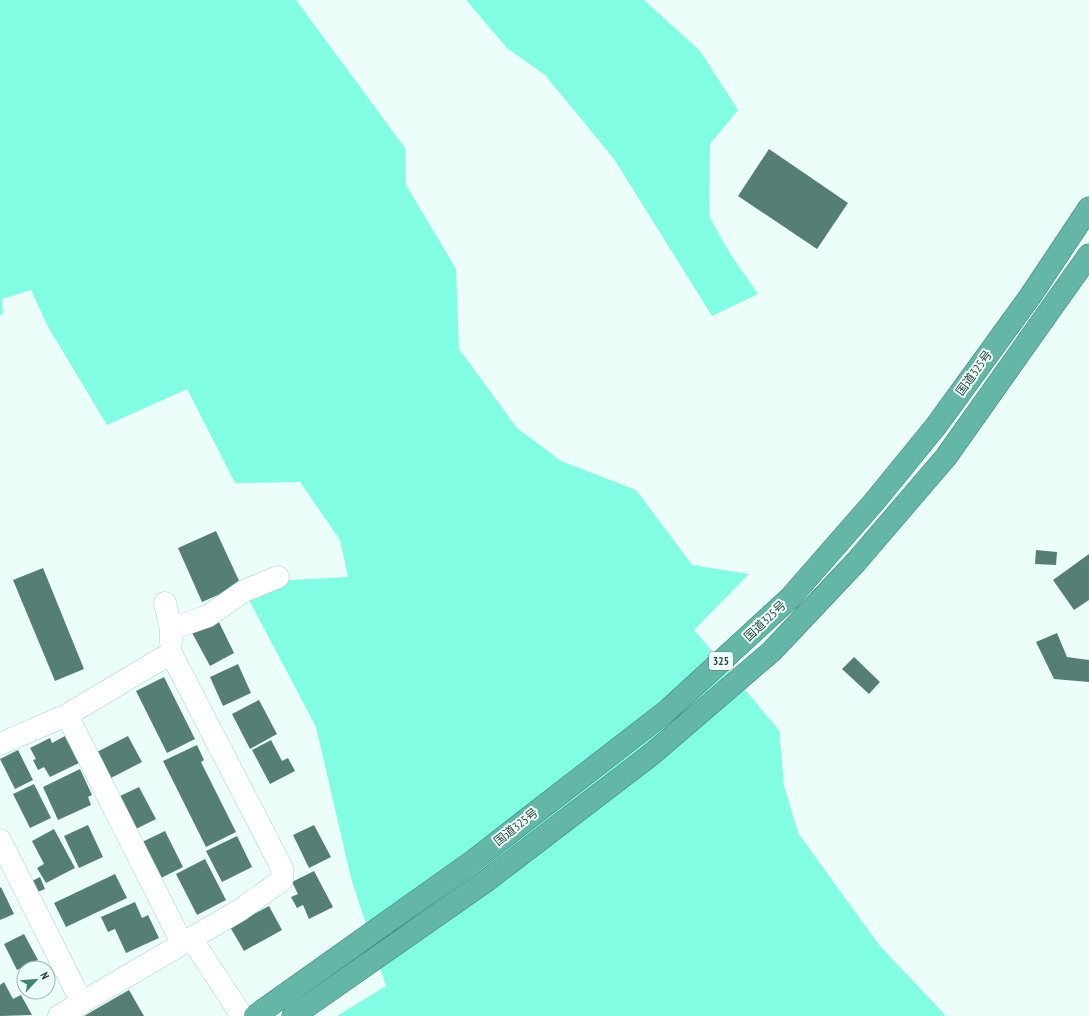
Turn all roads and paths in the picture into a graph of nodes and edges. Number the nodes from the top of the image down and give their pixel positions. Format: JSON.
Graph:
{"nodes":[{"id":1,"x":1089,"y":208,"type":"edge"},
{"id":2,"x":1089,"y":255,"type":"edge"},
{"id":3,"x":278,"y":577,"type":"dead end"},
{"id":4,"x":165,"y":603,"type":"dead end"},
{"id":5,"x":171,"y":629,"type":"junction"},
{"id":6,"x":171,"y":654,"type":"junction"},
{"id":7,"x":67,"y":715,"type":"junction"},
{"id":8,"x":0,"y":744,"type":"edge"},
{"id":9,"x":0,"y":840,"type":"edge"},
{"id":10,"x":187,"y":940,"type":"junction"},
{"id":11,"x":82,"y":1003,"type":"junction"},
{"id":12,"x":59,"y":1016,"type":"edge"},
{"id":13,"x":242,"y":1016,"type":"edge"},
{"id":14,"x":255,"y":1016,"type":"edge"},
{"id":15,"x":293,"y":1016,"type":"edge"}],
"edges":[{"from":1,"to":14,"type":"highway","name":"国道325号","number":"325"},
{"from":2,"to":15,"type":"highway","name":"国道325号","number":"325"},
{"from":3,"to":5,"type":"street"},
{"from":4,"to":5,"type":"street"},
{"from":5,"to":6,"type":"street"},
{"from":6,"to":7,"type":"street"},
{"from":6,"to":10,"type":"street"},
{"from":7,"to":8,"type":"street"},
{"from":7,"to":10,"type":"street"},
{"from":9,"to":11,"type":"street"},
{"from":10,"to":11,"type":"street"},
{"from":10,"to":13,"type":"street"},
{"from":11,"to":12,"type":"street"}]}
